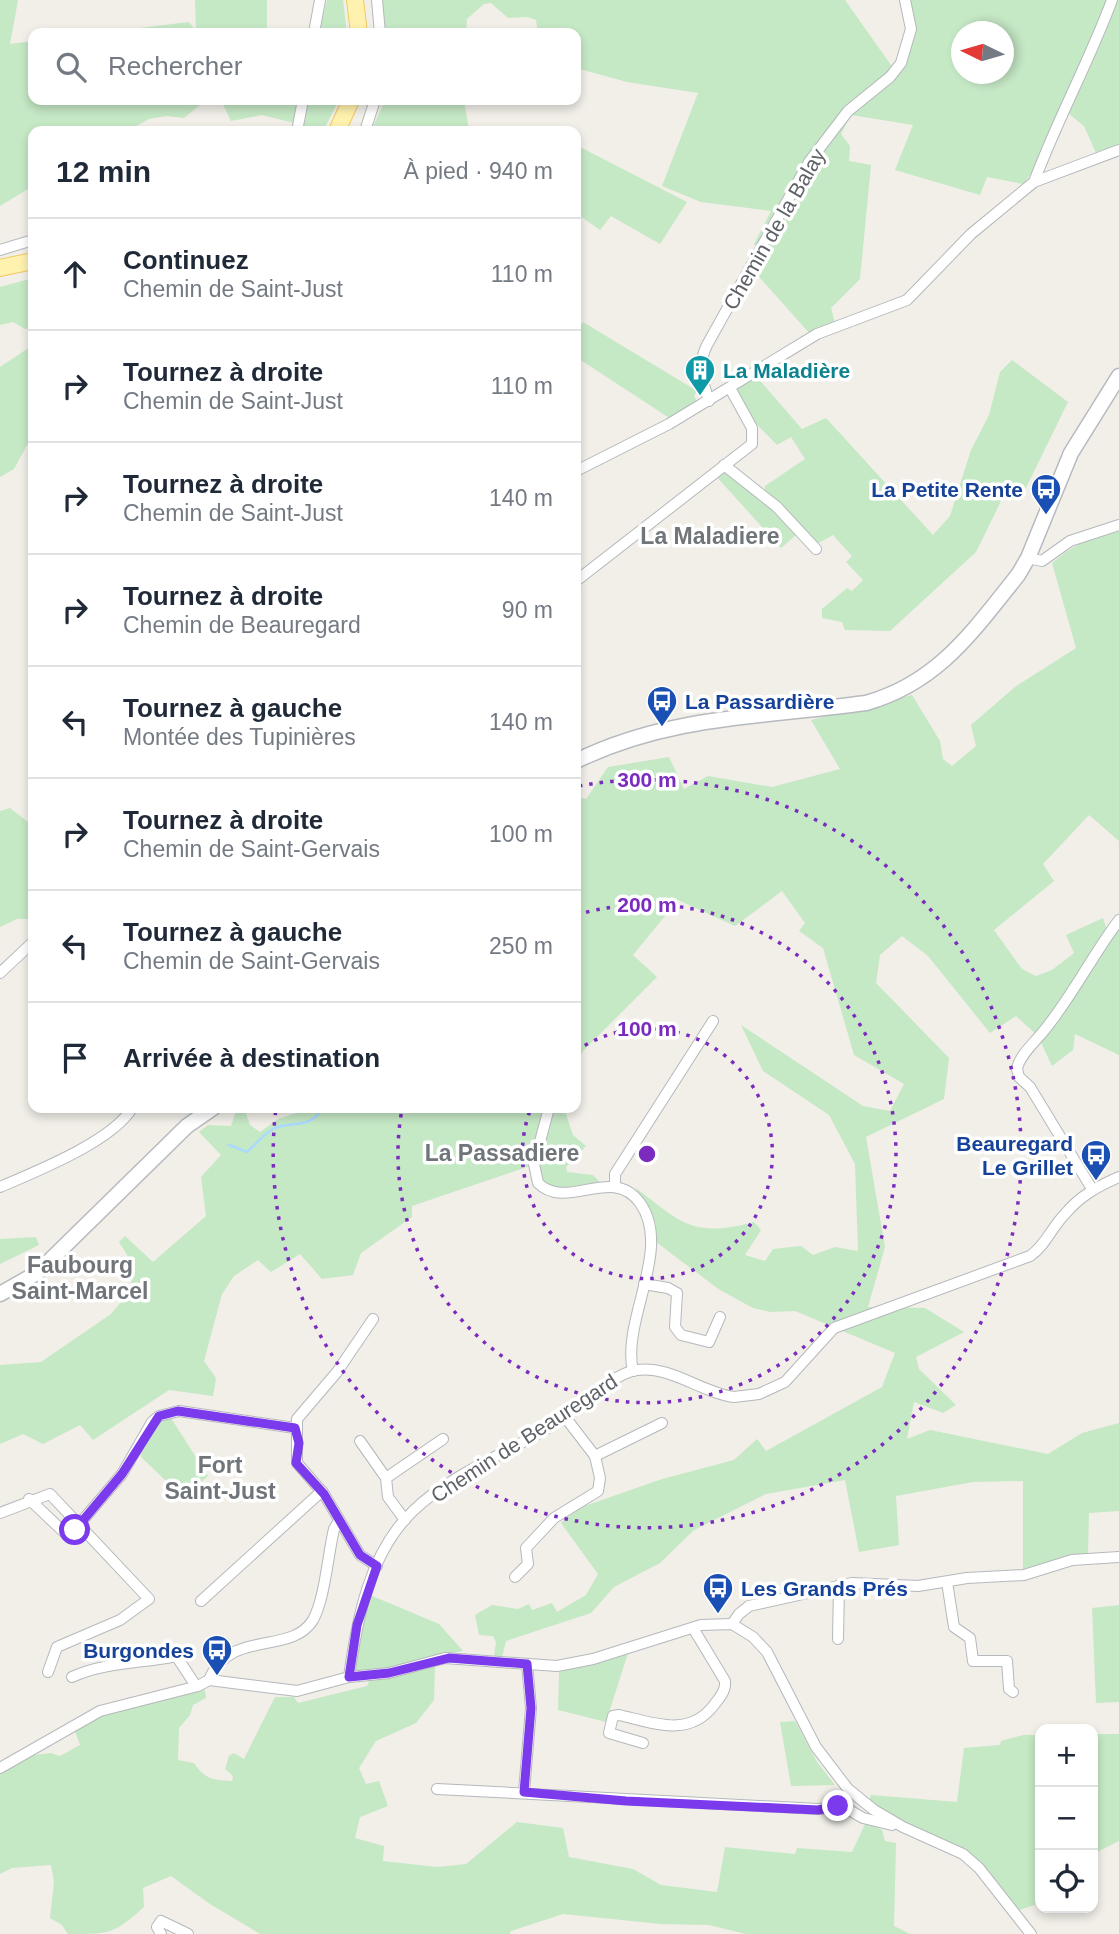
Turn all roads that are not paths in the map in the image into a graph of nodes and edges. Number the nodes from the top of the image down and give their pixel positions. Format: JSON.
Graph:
{"nodes":[{"id":1,"x":320,"y":0,"type":"edge"},
{"id":2,"x":355,"y":0,"type":"edge"},
{"id":3,"x":377,"y":0,"type":"edge"},
{"id":4,"x":905,"y":0,"type":"edge"},
{"id":5,"x":1112,"y":0,"type":"edge"},
{"id":6,"x":315,"y":28,"type":"edge"},
{"id":7,"x":358,"y":28,"type":"edge"},
{"id":8,"x":380,"y":28,"type":"edge"},
{"id":9,"x":302,"y":105,"type":"edge"},
{"id":10,"x":349,"y":105,"type":"edge"},
{"id":11,"x":373,"y":105,"type":"edge"},
{"id":12,"x":298,"y":126,"type":"edge"},
{"id":13,"x":339,"y":126,"type":"edge"},
{"id":14,"x":367,"y":126,"type":"edge"},
{"id":15,"x":1119,"y":150,"type":"edge"},
{"id":16,"x":1034,"y":182,"type":"junction"},
{"id":17,"x":28,"y":242,"type":"edge"},
{"id":18,"x":0,"y":250,"type":"edge"},
{"id":19,"x":28,"y":262,"type":"edge"},
{"id":20,"x":0,"y":268,"type":"edge"},
{"id":21,"x":1119,"y":376,"type":"edge"},
{"id":22,"x":730,"y":388,"type":"junction"},
{"id":23,"x":709,"y":401,"type":"junction"},
{"id":24,"x":724,"y":465,"type":"junction"},
{"id":25,"x":581,"y":468,"type":"edge"},
{"id":26,"x":1119,"y":525,"type":"edge"},
{"id":27,"x":816,"y":549,"type":"dead end"},
{"id":28,"x":1028,"y":558,"type":"junction"},
{"id":29,"x":581,"y":577,"type":"edge"},
{"id":30,"x":581,"y":759,"type":"edge"},
{"id":31,"x":1119,"y":920,"type":"edge"},
{"id":32,"x":28,"y":948,"type":"edge"},
{"id":33,"x":0,"y":973,"type":"edge"},
{"id":34,"x":713,"y":1021,"type":"dead end"},
{"id":35,"x":128,"y":1113,"type":"edge"},
{"id":36,"x":206,"y":1113,"type":"edge"},
{"id":37,"x":548,"y":1113,"type":"edge"},
{"id":38,"x":1119,"y":1177,"type":"edge"},
{"id":39,"x":615,"y":1185,"type":"junction"},
{"id":40,"x":0,"y":1187,"type":"edge"},
{"id":41,"x":1092,"y":1189,"type":"junction"},
{"id":42,"x":644,"y":1284,"type":"junction"},
{"id":43,"x":0,"y":1294,"type":"edge"},
{"id":44,"x":720,"y":1317,"type":"dead end"},
{"id":45,"x":373,"y":1319,"type":"dead end"},
{"id":46,"x":633,"y":1371,"type":"junction"},
{"id":47,"x":565,"y":1418,"type":"junction"},
{"id":48,"x":663,"y":1423,"type":"dead end"},
{"id":49,"x":295,"y":1428,"type":"junction"},
{"id":50,"x":443,"y":1439,"type":"dead end"},
{"id":51,"x":359,"y":1441,"type":"dead end"},
{"id":52,"x":595,"y":1456,"type":"junction"},
{"id":53,"x":386,"y":1478,"type":"junction"},
{"id":54,"x":322,"y":1491,"type":"junction"},
{"id":55,"x":29,"y":1500,"type":"junction"},
{"id":56,"x":0,"y":1513,"type":"edge"},
{"id":57,"x":405,"y":1520,"type":"junction"},
{"id":58,"x":339,"y":1521,"type":"junction"},
{"id":59,"x":78,"y":1525,"type":"junction"},
{"id":60,"x":1119,"y":1557,"type":"edge"},
{"id":61,"x":377,"y":1566,"type":"junction"},
{"id":62,"x":515,"y":1577,"type":"dead end"},
{"id":63,"x":947,"y":1581,"type":"junction"},
{"id":64,"x":839,"y":1586,"type":"junction"},
{"id":65,"x":201,"y":1601,"type":"dead end"},
{"id":66,"x":732,"y":1624,"type":"junction"},
{"id":67,"x":693,"y":1628,"type":"junction"},
{"id":68,"x":838,"y":1639,"type":"dead end"},
{"id":69,"x":527,"y":1664,"type":"junction"},
{"id":70,"x":48,"y":1672,"type":"dead end"},
{"id":71,"x":72,"y":1677,"type":"dead end"},
{"id":72,"x":349,"y":1677,"type":"junction"},
{"id":73,"x":209,"y":1679,"type":"junction"},
{"id":74,"x":196,"y":1686,"type":"junction"},
{"id":75,"x":1013,"y":1692,"type":"dead end"},
{"id":76,"x":643,"y":1743,"type":"dead end"},
{"id":77,"x":0,"y":1768,"type":"edge"},
{"id":78,"x":437,"y":1789,"type":"dead end"},
{"id":79,"x":524,"y":1792,"type":"junction"},
{"id":80,"x":903,"y":1827,"type":"junction"},
{"id":81,"x":161,"y":1934,"type":"edge"},
{"id":82,"x":188,"y":1934,"type":"edge"},
{"id":83,"x":1031,"y":1934,"type":"edge"}],
"edges":[{"from":1,"to":6,"type":"street"},
{"from":2,"to":7,"type":"main road"},
{"from":3,"to":8,"type":"street"},
{"from":4,"to":23,"type":"street","name":"Chemin de la Balay"},
{"from":5,"to":16,"type":"street"},
{"from":9,"to":12,"type":"street"},
{"from":10,"to":13,"type":"main road"},
{"from":11,"to":14,"type":"street"},
{"from":15,"to":16,"type":"street"},
{"from":16,"to":22,"type":"street"},
{"from":17,"to":18,"type":"street"},
{"from":19,"to":20,"type":"main road"},
{"from":21,"to":28,"type":"main road"},
{"from":22,"to":23,"type":"street"},
{"from":22,"to":24,"type":"street"},
{"from":23,"to":25,"type":"street"},
{"from":24,"to":27,"type":"street"},
{"from":24,"to":29,"type":"street"},
{"from":26,"to":28,"type":"street"},
{"from":28,"to":30,"type":"main road"},
{"from":31,"to":41,"type":"street"},
{"from":32,"to":33,"type":"street"},
{"from":34,"to":39,"type":"street"},
{"from":35,"to":40,"type":"street"},
{"from":36,"to":43,"type":"main road"},
{"from":37,"to":39,"type":"street"},
{"from":38,"to":41,"type":"street","name":"Chemin de Beauregard"},
{"from":39,"to":42,"type":"street"},
{"from":41,"to":46,"type":"street","name":"Chemin de Beauregard"},
{"from":42,"to":44,"type":"street"},
{"from":42,"to":46,"type":"street"},
{"from":45,"to":49,"type":"street"},
{"from":46,"to":47,"type":"street","name":"Chemin de Beauregard"},
{"from":47,"to":52,"type":"street"},
{"from":47,"to":57,"type":"street","name":"Chemin de Beauregard"},
{"from":48,"to":52,"type":"street"},
{"from":49,"to":54,"type":"street"},
{"from":49,"to":59,"type":"street"},
{"from":50,"to":53,"type":"street"},
{"from":51,"to":53,"type":"street"},
{"from":52,"to":62,"type":"street"},
{"from":53,"to":57,"type":"street"},
{"from":54,"to":58,"type":"street"},
{"from":54,"to":65,"type":"street"},
{"from":55,"to":56,"type":"street"},
{"from":55,"to":59,"type":"street"},
{"from":55,"to":59,"type":"street"},
{"from":57,"to":61,"type":"street","name":"Chemin de Beauregard"},
{"from":58,"to":61,"type":"street"},
{"from":58,"to":73,"type":"street"},
{"from":59,"to":70,"type":"street"},
{"from":60,"to":63,"type":"street"},
{"from":61,"to":72,"type":"street","name":"Chemin de Beauregard"},
{"from":63,"to":64,"type":"street"},
{"from":63,"to":75,"type":"street"},
{"from":64,"to":66,"type":"street"},
{"from":64,"to":68,"type":"street"},
{"from":66,"to":67,"type":"street"},
{"from":66,"to":80,"type":"street"},
{"from":67,"to":69,"type":"street"},
{"from":67,"to":76,"type":"street"},
{"from":69,"to":72,"type":"street"},
{"from":69,"to":79,"type":"street"},
{"from":71,"to":74,"type":"street"},
{"from":72,"to":73,"type":"street"},
{"from":73,"to":74,"type":"street"},
{"from":74,"to":77,"type":"street"},
{"from":78,"to":79,"type":"street"},
{"from":79,"to":80,"type":"street"},
{"from":80,"to":83,"type":"street"},
{"from":81,"to":82,"type":"street"}]}
